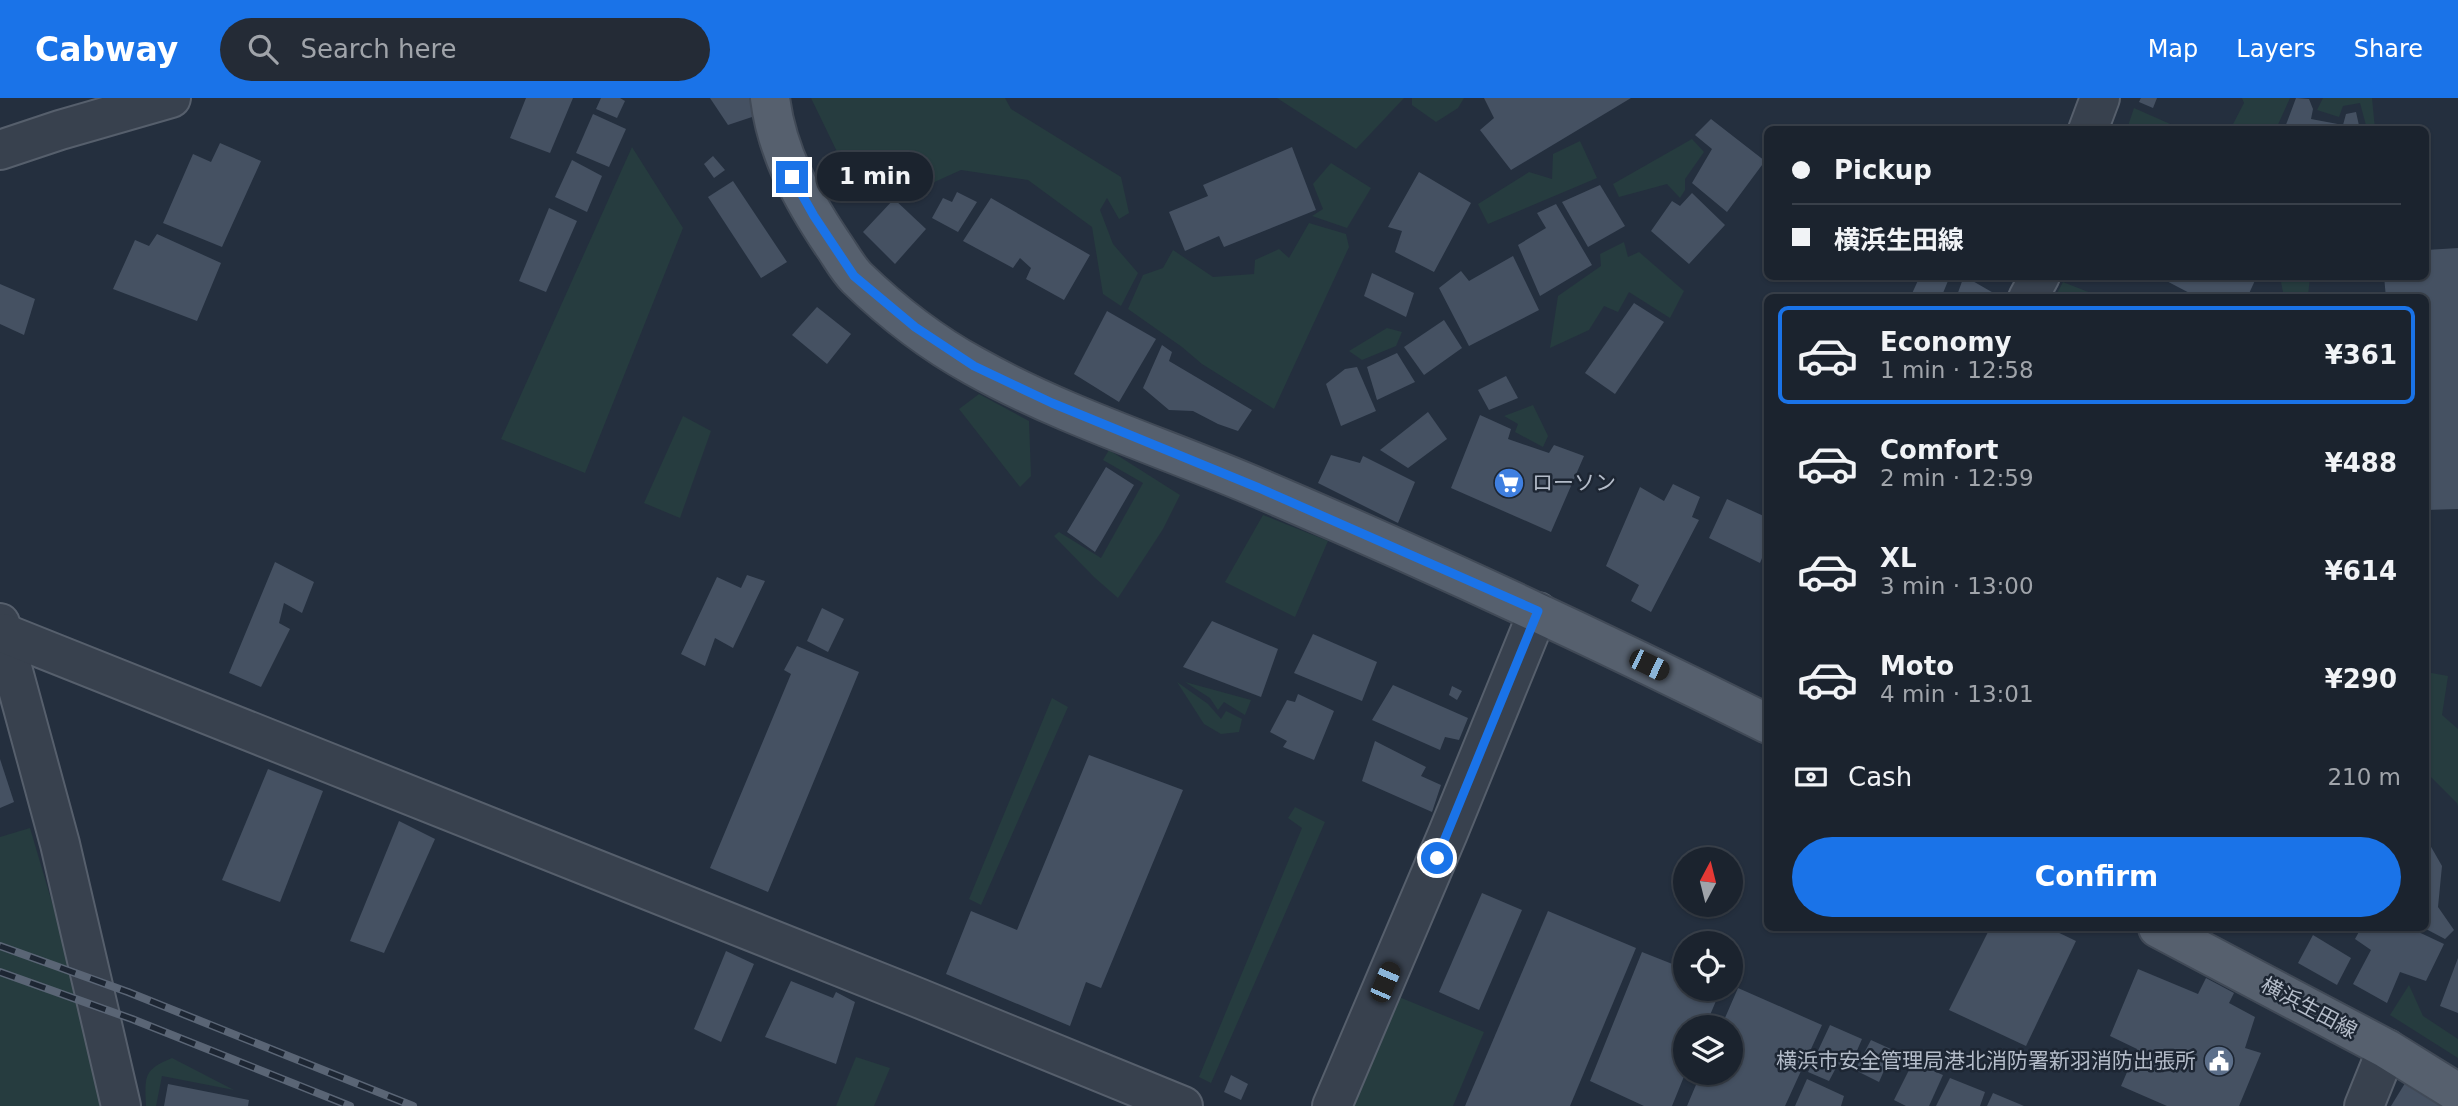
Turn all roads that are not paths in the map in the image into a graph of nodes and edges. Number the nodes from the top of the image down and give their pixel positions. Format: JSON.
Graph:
{"nodes":[{"id":1,"x":171,"y":98,"type":"edge"},
{"id":2,"x":770,"y":98,"type":"edge"},
{"id":3,"x":2100,"y":98,"type":"edge"},
{"id":4,"x":2090,"y":126,"type":"edge"},
{"id":5,"x":0,"y":150,"type":"edge"},
{"id":6,"x":1538,"y":611,"type":"junction"},
{"id":7,"x":1,"y":628,"type":"edge"},
{"id":8,"x":1764,"y":722,"type":"edge"},
{"id":9,"x":2164,"y":931,"type":"edge"},
{"id":10,"x":2387,"y":1049,"type":"junction"},
{"id":11,"x":2458,"y":1093,"type":"edge"},
{"id":12,"x":121,"y":1106,"type":"edge"},
{"id":13,"x":1183,"y":1106,"type":"edge"},
{"id":14,"x":1332,"y":1106,"type":"edge"},
{"id":15,"x":2364,"y":1106,"type":"edge"}],
"edges":[{"from":1,"to":5,"type":"street"},
{"from":2,"to":6,"type":"main road"},
{"from":3,"to":4,"type":"street"},
{"from":6,"to":8,"type":"main road"},
{"from":6,"to":14,"type":"street"},
{"from":7,"to":12,"type":"street"},
{"from":7,"to":13,"type":"street"},
{"from":9,"to":10,"type":"main road","name":"横浜生田線"},
{"from":10,"to":11,"type":"main road","name":"横浜生田線"},
{"from":10,"to":15,"type":"street"}]}
